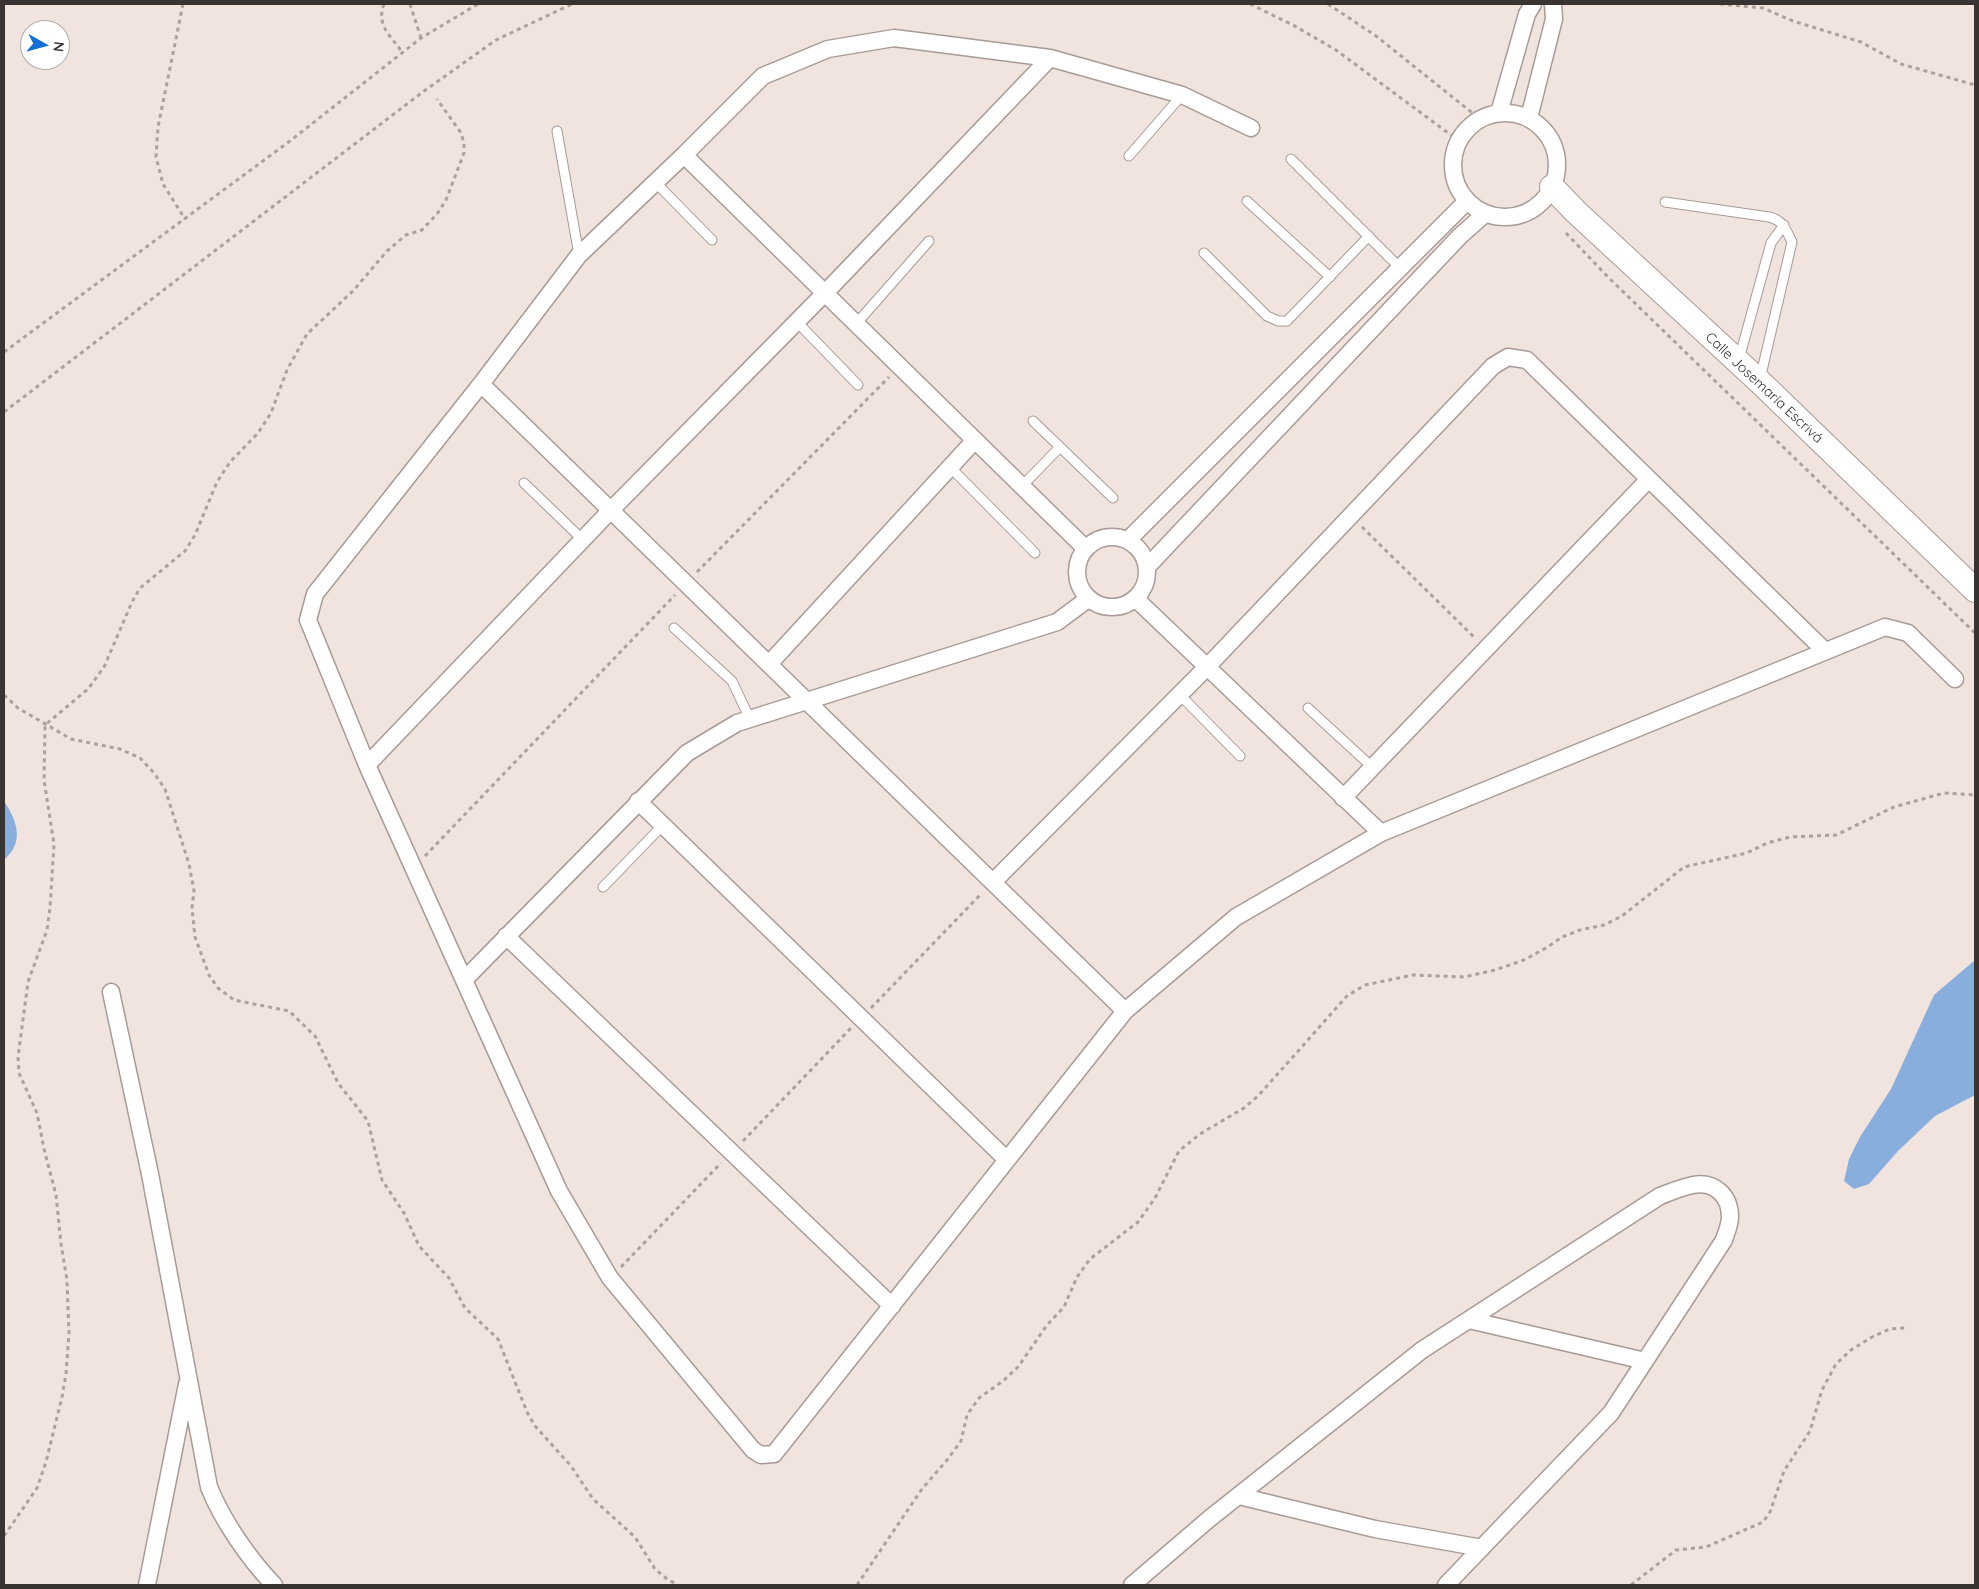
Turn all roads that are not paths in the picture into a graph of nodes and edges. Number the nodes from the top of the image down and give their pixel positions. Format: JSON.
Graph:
{"nodes":[{"id":1,"x":1533,"y":4,"type":"edge"},
{"id":2,"x":1552,"y":4,"type":"edge"},
{"id":3,"x":1050,"y":58,"type":"junction"},
{"id":4,"x":1182,"y":96,"type":"junction"},
{"id":5,"x":1499,"y":113,"type":"junction"},
{"id":6,"x":1529,"y":118,"type":"junction"},
{"id":7,"x":1251,"y":128,"type":"dead end"},
{"id":8,"x":557,"y":131,"type":"dead end"},
{"id":9,"x":684,"y":155,"type":"junction"},
{"id":10,"x":1129,"y":156,"type":"dead end"},
{"id":11,"x":1291,"y":159,"type":"dead end"},
{"id":12,"x":655,"y":182,"type":"junction"},
{"id":13,"x":1552,"y":187,"type":"junction"},
{"id":14,"x":1247,"y":201,"type":"dead end"},
{"id":15,"x":1467,"y":201,"type":"junction"},
{"id":16,"x":1665,"y":202,"type":"dead end"},
{"id":17,"x":1486,"y":213,"type":"junction"},
{"id":18,"x":1784,"y":225,"type":"junction"},
{"id":19,"x":1369,"y":236,"type":"junction"},
{"id":20,"x":712,"y":240,"type":"dead end"},
{"id":21,"x":929,"y":241,"type":"dead end"},
{"id":22,"x":1204,"y":253,"type":"dead end"},
{"id":23,"x":579,"y":255,"type":"junction"},
{"id":24,"x":1400,"y":268,"type":"junction"},
{"id":25,"x":1330,"y":277,"type":"junction"},
{"id":26,"x":826,"y":293,"type":"junction"},
{"id":27,"x":797,"y":322,"type":"junction"},
{"id":28,"x":1346,"y":322,"type":"junction"},
{"id":29,"x":856,"y":324,"type":"junction"},
{"id":30,"x":1364,"y":338,"type":"junction"},
{"id":31,"x":1738,"y":363,"type":"junction"},
{"id":32,"x":1759,"y":381,"type":"junction"},
{"id":33,"x":481,"y":384,"type":"junction"},
{"id":34,"x":858,"y":386,"type":"dead end"},
{"id":35,"x":1032,"y":421,"type":"dead end"},
{"id":36,"x":975,"y":440,"type":"junction"},
{"id":37,"x":1060,"y":448,"type":"junction"},
{"id":38,"x":950,"y":467,"type":"junction"},
{"id":39,"x":1648,"y":479,"type":"junction"},
{"id":40,"x":524,"y":483,"type":"dead end"},
{"id":41,"x":1022,"y":486,"type":"junction"},
{"id":42,"x":1113,"y":498,"type":"dead end"},
{"id":43,"x":611,"y":510,"type":"junction"},
{"id":44,"x":582,"y":540,"type":"junction"},
{"id":45,"x":1128,"y":540,"type":"junction"},
{"id":46,"x":1086,"y":549,"type":"junction"},
{"id":47,"x":1035,"y":553,"type":"dead end"},
{"id":48,"x":1147,"y":567,"type":"junction"},
{"id":49,"x":1975,"y":590,"type":"edge"},
{"id":50,"x":1136,"y":598,"type":"junction"},
{"id":51,"x":1088,"y":599,"type":"junction"},
{"id":52,"x":674,"y":628,"type":"dead end"},
{"id":53,"x":1825,"y":652,"type":"junction"},
{"id":54,"x":769,"y":664,"type":"junction"},
{"id":55,"x":1207,"y":667,"type":"junction"},
{"id":56,"x":1955,"y":679,"type":"dead end"},
{"id":57,"x":1180,"y":695,"type":"junction"},
{"id":58,"x":807,"y":701,"type":"junction"},
{"id":59,"x":1308,"y":708,"type":"dead end"},
{"id":60,"x":750,"y":720,"type":"junction"},
{"id":61,"x":1240,"y":756,"type":"dead end"},
{"id":62,"x":368,"y":765,"type":"junction"},
{"id":63,"x":1372,"y":767,"type":"junction"},
{"id":64,"x":1343,"y":798,"type":"junction"},
{"id":65,"x":638,"y":801,"type":"junction"},
{"id":66,"x":663,"y":825,"type":"junction"},
{"id":67,"x":1381,"y":833,"type":"junction"},
{"id":68,"x":993,"y":882,"type":"junction"},
{"id":69,"x":604,"y":887,"type":"dead end"},
{"id":70,"x":506,"y":936,"type":"junction"},
{"id":71,"x":464,"y":980,"type":"junction"},
{"id":72,"x":111,"y":992,"type":"dead end"},
{"id":73,"x":1126,"y":1011,"type":"junction"},
{"id":74,"x":1007,"y":1160,"type":"junction"},
{"id":75,"x":892,"y":1306,"type":"junction"},
{"id":76,"x":1469,"y":1320,"type":"junction"},
{"id":77,"x":1645,"y":1361,"type":"junction"},
{"id":78,"x":189,"y":1375,"type":"junction"},
{"id":79,"x":1239,"y":1496,"type":"junction"},
{"id":80,"x":1482,"y":1548,"type":"junction"},
{"id":81,"x":146,"y":1585,"type":"edge"},
{"id":82,"x":274,"y":1585,"type":"edge"},
{"id":83,"x":1132,"y":1585,"type":"edge"},
{"id":84,"x":1446,"y":1585,"type":"edge"}],
"edges":[{"from":1,"to":5,"type":"street"},
{"from":2,"to":6,"type":"street"},
{"from":3,"to":4,"type":"street"},
{"from":3,"to":9,"type":"street"},
{"from":3,"to":26,"type":"street"},
{"from":4,"to":7,"type":"street"},
{"from":4,"to":10,"type":"lane"},
{"from":5,"to":6,"type":"street"},
{"from":5,"to":15,"type":"street"},
{"from":6,"to":13,"type":"street"},
{"from":8,"to":23,"type":"lane"},
{"from":9,"to":12,"type":"street"},
{"from":9,"to":26,"type":"street"},
{"from":11,"to":19,"type":"lane"},
{"from":12,"to":20,"type":"lane"},
{"from":12,"to":23,"type":"street"},
{"from":13,"to":17,"type":"street"},
{"from":13,"to":31,"type":"street","name":"Calle Josemaría Escrivá"},
{"from":14,"to":25,"type":"lane"},
{"from":15,"to":17,"type":"street"},
{"from":15,"to":24,"type":"street"},
{"from":16,"to":18,"type":"lane"},
{"from":17,"to":30,"type":"street"},
{"from":18,"to":31,"type":"lane"},
{"from":18,"to":32,"type":"lane"},
{"from":19,"to":24,"type":"lane"},
{"from":19,"to":25,"type":"lane"},
{"from":21,"to":29,"type":"lane"},
{"from":22,"to":25,"type":"lane"},
{"from":23,"to":33,"type":"street"},
{"from":24,"to":28,"type":"street"},
{"from":26,"to":27,"type":"street"},
{"from":26,"to":29,"type":"street"},
{"from":27,"to":34,"type":"lane"},
{"from":27,"to":43,"type":"street"},
{"from":28,"to":30,"type":"street"},
{"from":28,"to":45,"type":"street"},
{"from":29,"to":36,"type":"street"},
{"from":30,"to":48,"type":"street"},
{"from":31,"to":32,"type":"street","name":"Calle Josemaría Escrivá"},
{"from":32,"to":49,"type":"street","name":"Calle Josemaría Escrivá"},
{"from":33,"to":43,"type":"street"},
{"from":33,"to":62,"type":"street"},
{"from":35,"to":37,"type":"lane"},
{"from":36,"to":38,"type":"street"},
{"from":36,"to":41,"type":"street"},
{"from":37,"to":41,"type":"lane"},
{"from":37,"to":42,"type":"lane"},
{"from":38,"to":47,"type":"lane"},
{"from":38,"to":54,"type":"street"},
{"from":39,"to":53,"type":"street"},
{"from":39,"to":55,"type":"street"},
{"from":39,"to":63,"type":"street"},
{"from":40,"to":44,"type":"lane"},
{"from":41,"to":46,"type":"street"},
{"from":43,"to":44,"type":"street"},
{"from":43,"to":54,"type":"street"},
{"from":44,"to":62,"type":"street"},
{"from":45,"to":46,"type":"street"},
{"from":45,"to":48,"type":"street"},
{"from":46,"to":51,"type":"street"},
{"from":48,"to":50,"type":"street"},
{"from":50,"to":51,"type":"street"},
{"from":50,"to":55,"type":"street"},
{"from":51,"to":58,"type":"street"},
{"from":52,"to":60,"type":"lane"},
{"from":53,"to":56,"type":"street"},
{"from":53,"to":67,"type":"street"},
{"from":54,"to":58,"type":"street"},
{"from":55,"to":57,"type":"street"},
{"from":55,"to":64,"type":"street"},
{"from":57,"to":61,"type":"lane"},
{"from":57,"to":68,"type":"street"},
{"from":58,"to":60,"type":"street"},
{"from":58,"to":68,"type":"street"},
{"from":59,"to":63,"type":"lane"},
{"from":60,"to":65,"type":"street"},
{"from":62,"to":71,"type":"street"},
{"from":63,"to":64,"type":"street"},
{"from":64,"to":67,"type":"street"},
{"from":65,"to":66,"type":"street"},
{"from":65,"to":70,"type":"street"},
{"from":66,"to":69,"type":"lane"},
{"from":66,"to":74,"type":"street"},
{"from":67,"to":73,"type":"street"},
{"from":68,"to":73,"type":"street"},
{"from":70,"to":71,"type":"street"},
{"from":70,"to":75,"type":"street"},
{"from":71,"to":75,"type":"street"},
{"from":72,"to":78,"type":"street"},
{"from":73,"to":74,"type":"street"},
{"from":74,"to":75,"type":"street"},
{"from":76,"to":77,"type":"street"},
{"from":76,"to":77,"type":"street"},
{"from":76,"to":79,"type":"street"},
{"from":77,"to":80,"type":"street"},
{"from":78,"to":81,"type":"street"},
{"from":78,"to":82,"type":"street"},
{"from":79,"to":80,"type":"street"},
{"from":79,"to":83,"type":"street"},
{"from":80,"to":84,"type":"street"}]}
